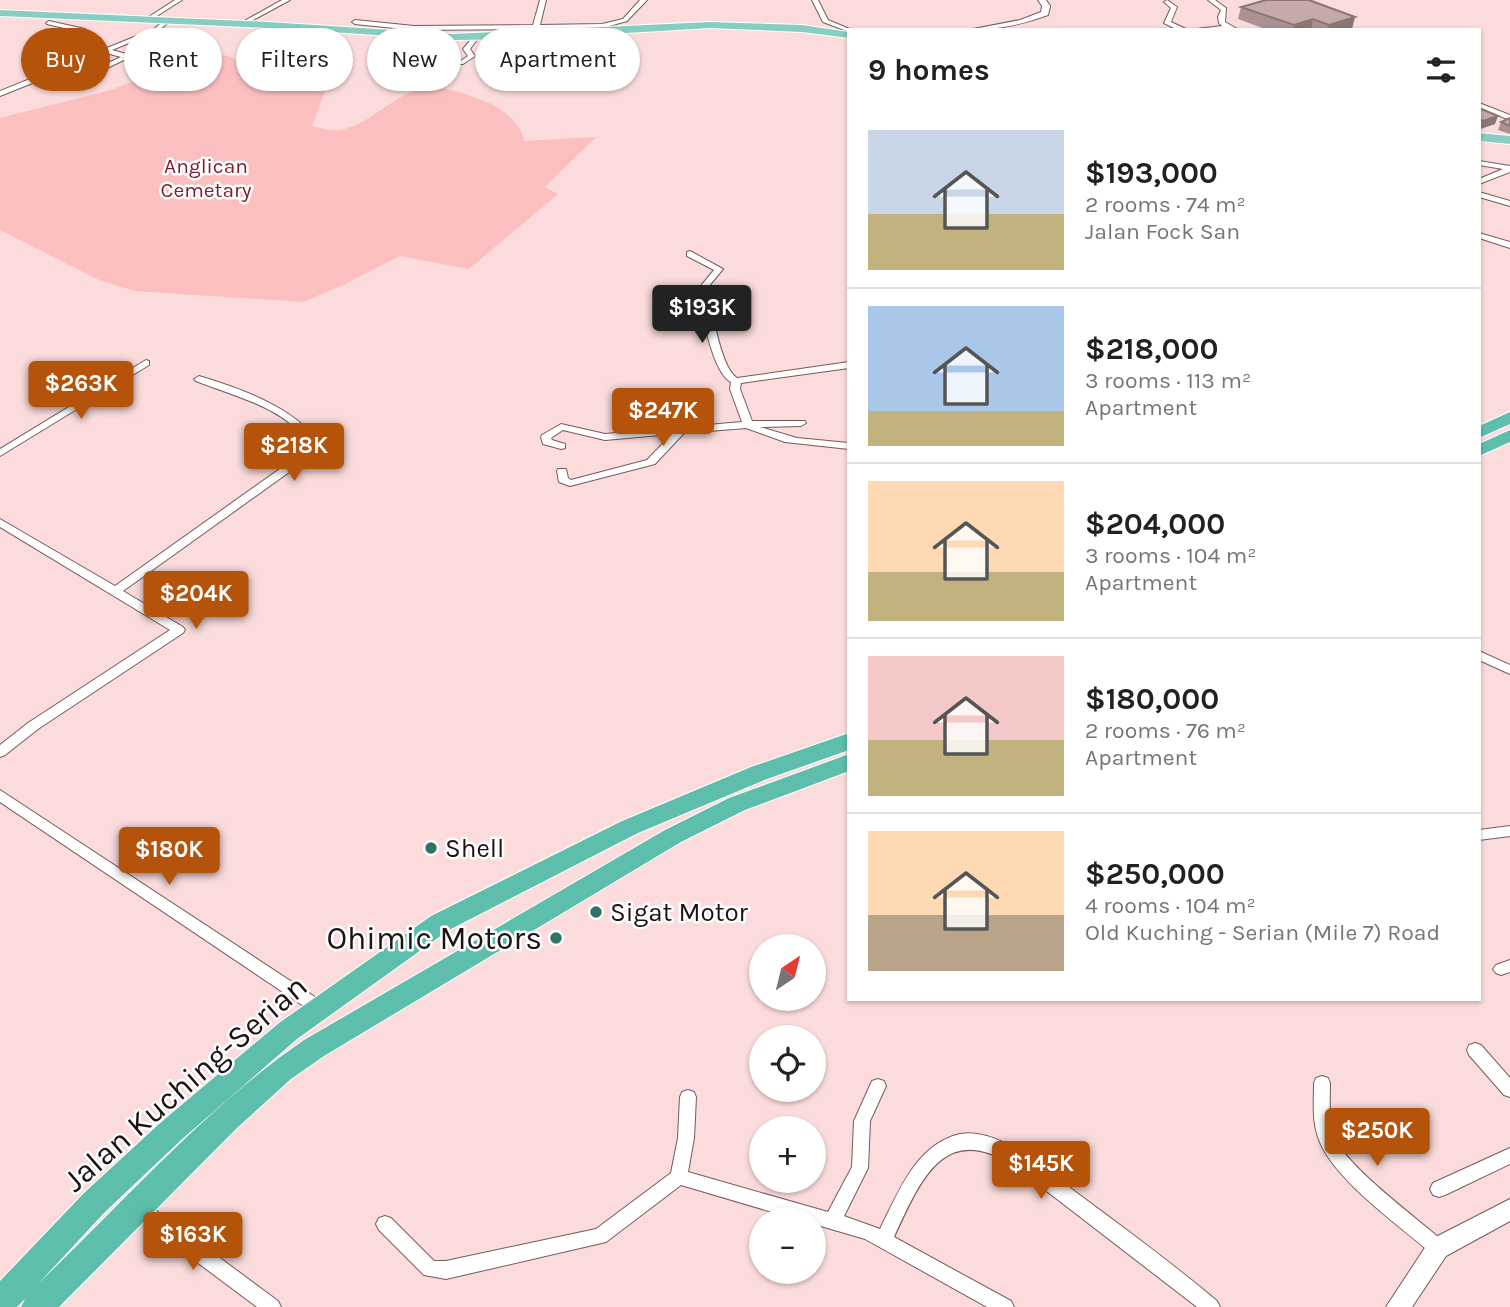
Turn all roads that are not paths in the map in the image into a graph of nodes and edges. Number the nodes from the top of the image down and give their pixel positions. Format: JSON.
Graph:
{"nodes":[{"id":1,"x":179,"y":0,"type":"edge"},
{"id":2,"x":287,"y":0,"type":"edge"},
{"id":3,"x":543,"y":0,"type":"edge"},
{"id":4,"x":643,"y":0,"type":"edge"},
{"id":5,"x":815,"y":0,"type":"edge"},
{"id":6,"x":1042,"y":0,"type":"edge"},
{"id":7,"x":1211,"y":0,"type":"edge"},
{"id":8,"x":1167,"y":2,"type":"edge"},
{"id":9,"x":0,"y":13,"type":"edge"},
{"id":10,"x":59,"y":16,"type":"junction"},
{"id":11,"x":147,"y":20,"type":"junction"},
{"id":12,"x":355,"y":22,"type":"dead end"},
{"id":13,"x":242,"y":24,"type":"junction"},
{"id":14,"x":163,"y":25,"type":"junction"},
{"id":15,"x":535,"y":28,"type":"edge"},
{"id":16,"x":574,"y":28,"type":"edge"},
{"id":17,"x":616,"y":28,"type":"edge"},
{"id":18,"x":983,"y":28,"type":"edge"},
{"id":19,"x":1180,"y":28,"type":"edge"},
{"id":20,"x":1232,"y":28,"type":"edge"},
{"id":21,"x":475,"y":30,"type":"edge"},
{"id":22,"x":847,"y":32,"type":"edge"},
{"id":23,"x":847,"y":33,"type":"edge"},
{"id":24,"x":475,"y":37,"type":"edge"},
{"id":25,"x":475,"y":38,"type":"edge"},
{"id":26,"x":110,"y":49,"type":"edge"},
{"id":27,"x":110,"y":52,"type":"edge"},
{"id":28,"x":461,"y":63,"type":"dead end"},
{"id":29,"x":110,"y":64,"type":"edge"},
{"id":30,"x":21,"y":85,"type":"edge"},
{"id":31,"x":0,"y":86,"type":"edge"},
{"id":32,"x":0,"y":94,"type":"edge"},
{"id":33,"x":1481,"y":106,"type":"edge"},
{"id":34,"x":1510,"y":118,"type":"edge"},
{"id":35,"x":1483,"y":137,"type":"edge"},
{"id":36,"x":1510,"y":142,"type":"edge"},
{"id":37,"x":1481,"y":163,"type":"edge"},
{"id":38,"x":1510,"y":168,"type":"edge"},
{"id":39,"x":1500,"y":174,"type":"junction"},
{"id":40,"x":1510,"y":179,"type":"edge"},
{"id":41,"x":1481,"y":181,"type":"edge"},
{"id":42,"x":1481,"y":195,"type":"edge"},
{"id":43,"x":1510,"y":204,"type":"edge"},
{"id":44,"x":1481,"y":236,"type":"edge"},
{"id":45,"x":1510,"y":246,"type":"edge"},
{"id":46,"x":690,"y":254,"type":"dead end"},
{"id":47,"x":146,"y":363,"type":"dead end"},
{"id":48,"x":847,"y":365,"type":"edge"},
{"id":49,"x":199,"y":379,"type":"dead end"},
{"id":50,"x":736,"y":381,"type":"junction"},
{"id":51,"x":1510,"y":417,"type":"edge"},
{"id":52,"x":801,"y":423,"type":"dead end"},
{"id":53,"x":748,"y":424,"type":"junction"},
{"id":54,"x":682,"y":430,"type":"junction"},
{"id":55,"x":1481,"y":432,"type":"edge"},
{"id":56,"x":1510,"y":435,"type":"edge"},
{"id":57,"x":561,"y":446,"type":"dead end"},
{"id":58,"x":847,"y":446,"type":"edge"},
{"id":59,"x":1481,"y":450,"type":"edge"},
{"id":60,"x":0,"y":453,"type":"edge"},
{"id":61,"x":562,"y":471,"type":"dead end"},
{"id":62,"x":0,"y":522,"type":"edge"},
{"id":63,"x":117,"y":590,"type":"junction"},
{"id":64,"x":1481,"y":656,"type":"edge"},
{"id":65,"x":1510,"y":670,"type":"edge"},
{"id":66,"x":847,"y":742,"type":"edge"},
{"id":67,"x":0,"y":752,"type":"edge"},
{"id":68,"x":847,"y":763,"type":"edge"},
{"id":69,"x":0,"y":795,"type":"edge"},
{"id":70,"x":1510,"y":831,"type":"edge"},
{"id":71,"x":1481,"y":835,"type":"edge"},
{"id":72,"x":319,"y":1008,"type":"junction"},
{"id":73,"x":1475,"y":1050,"type":"dead end"},
{"id":74,"x":1322,"y":1083,"type":"dead end"},
{"id":75,"x":878,"y":1086,"type":"dead end"},
{"id":76,"x":1510,"y":1090,"type":"edge"},
{"id":77,"x":688,"y":1097,"type":"dead end"},
{"id":78,"x":1510,"y":1156,"type":"edge"},
{"id":79,"x":679,"y":1177,"type":"junction"},
{"id":80,"x":1440,"y":1189,"type":"dead end"},
{"id":81,"x":136,"y":1207,"type":"junction"},
{"id":82,"x":1510,"y":1209,"type":"edge"},
{"id":83,"x":832,"y":1222,"type":"junction"},
{"id":84,"x":385,"y":1224,"type":"dead end"},
{"id":85,"x":884,"y":1239,"type":"junction"},
{"id":86,"x":1438,"y":1248,"type":"junction"},
{"id":87,"x":0,"y":1303,"type":"edge"},
{"id":88,"x":37,"y":1307,"type":"edge"},
{"id":89,"x":272,"y":1307,"type":"edge"},
{"id":90,"x":1005,"y":1307,"type":"edge"},
{"id":91,"x":1211,"y":1307,"type":"edge"},
{"id":92,"x":1398,"y":1307,"type":"edge"}],
"edges":[{"from":1,"to":11,"type":"street"},
{"from":2,"to":13,"type":"street"},
{"from":3,"to":15,"type":"street"},
{"from":4,"to":16,"type":"street"},
{"from":5,"to":22,"type":"street"},
{"from":6,"to":18,"type":"street"},
{"from":7,"to":20,"type":"street"},
{"from":8,"to":19,"type":"street"},
{"from":9,"to":10,"type":"main road"},
{"from":10,"to":11,"type":"main road"},
{"from":10,"to":31,"type":"street"},
{"from":11,"to":14,"type":"main road"},
{"from":12,"to":21,"type":"street"},
{"from":13,"to":14,"type":"main road"},
{"from":13,"to":24,"type":"main road"},
{"from":14,"to":26,"type":"street"},
{"from":17,"to":23,"type":"main road"},
{"from":25,"to":28,"type":"street"},
{"from":27,"to":29,"type":"street"},
{"from":30,"to":32,"type":"street"},
{"from":33,"to":34,"type":"street"},
{"from":35,"to":36,"type":"main road"},
{"from":37,"to":38,"type":"street"},
{"from":38,"to":39,"type":"street"},
{"from":39,"to":40,"type":"street"},
{"from":39,"to":41,"type":"street"},
{"from":42,"to":43,"type":"street"},
{"from":44,"to":45,"type":"street"},
{"from":46,"to":50,"type":"street"},
{"from":47,"to":60,"type":"street"},
{"from":48,"to":50,"type":"street"},
{"from":49,"to":63,"type":"street"},
{"from":50,"to":53,"type":"street"},
{"from":51,"to":55,"type":"highway"},
{"from":52,"to":53,"type":"street"},
{"from":53,"to":54,"type":"street"},
{"from":53,"to":58,"type":"street"},
{"from":54,"to":57,"type":"street"},
{"from":54,"to":61,"type":"street"},
{"from":56,"to":59,"type":"highway"},
{"from":62,"to":63,"type":"street"},
{"from":63,"to":67,"type":"street"},
{"from":64,"to":65,"type":"street"},
{"from":66,"to":72,"type":"highway","name":"Jalan Kuching-Serian"},
{"from":68,"to":81,"type":"highway","name":"Jalan Kuching-Serian"},
{"from":69,"to":72,"type":"street"},
{"from":70,"to":71,"type":"street"},
{"from":72,"to":87,"type":"highway","name":"Jalan Kuching-Serian"},
{"from":73,"to":76,"type":"street"},
{"from":74,"to":86,"type":"street"},
{"from":75,"to":83,"type":"street"},
{"from":77,"to":79,"type":"street"},
{"from":78,"to":80,"type":"street"},
{"from":79,"to":83,"type":"street"},
{"from":79,"to":84,"type":"street"},
{"from":81,"to":88,"type":"highway","name":"Jalan Kuching-Serian"},
{"from":81,"to":89,"type":"street"},
{"from":82,"to":86,"type":"street"},
{"from":83,"to":85,"type":"street"},
{"from":85,"to":90,"type":"street"},
{"from":85,"to":91,"type":"street"},
{"from":86,"to":92,"type":"street"}]}
